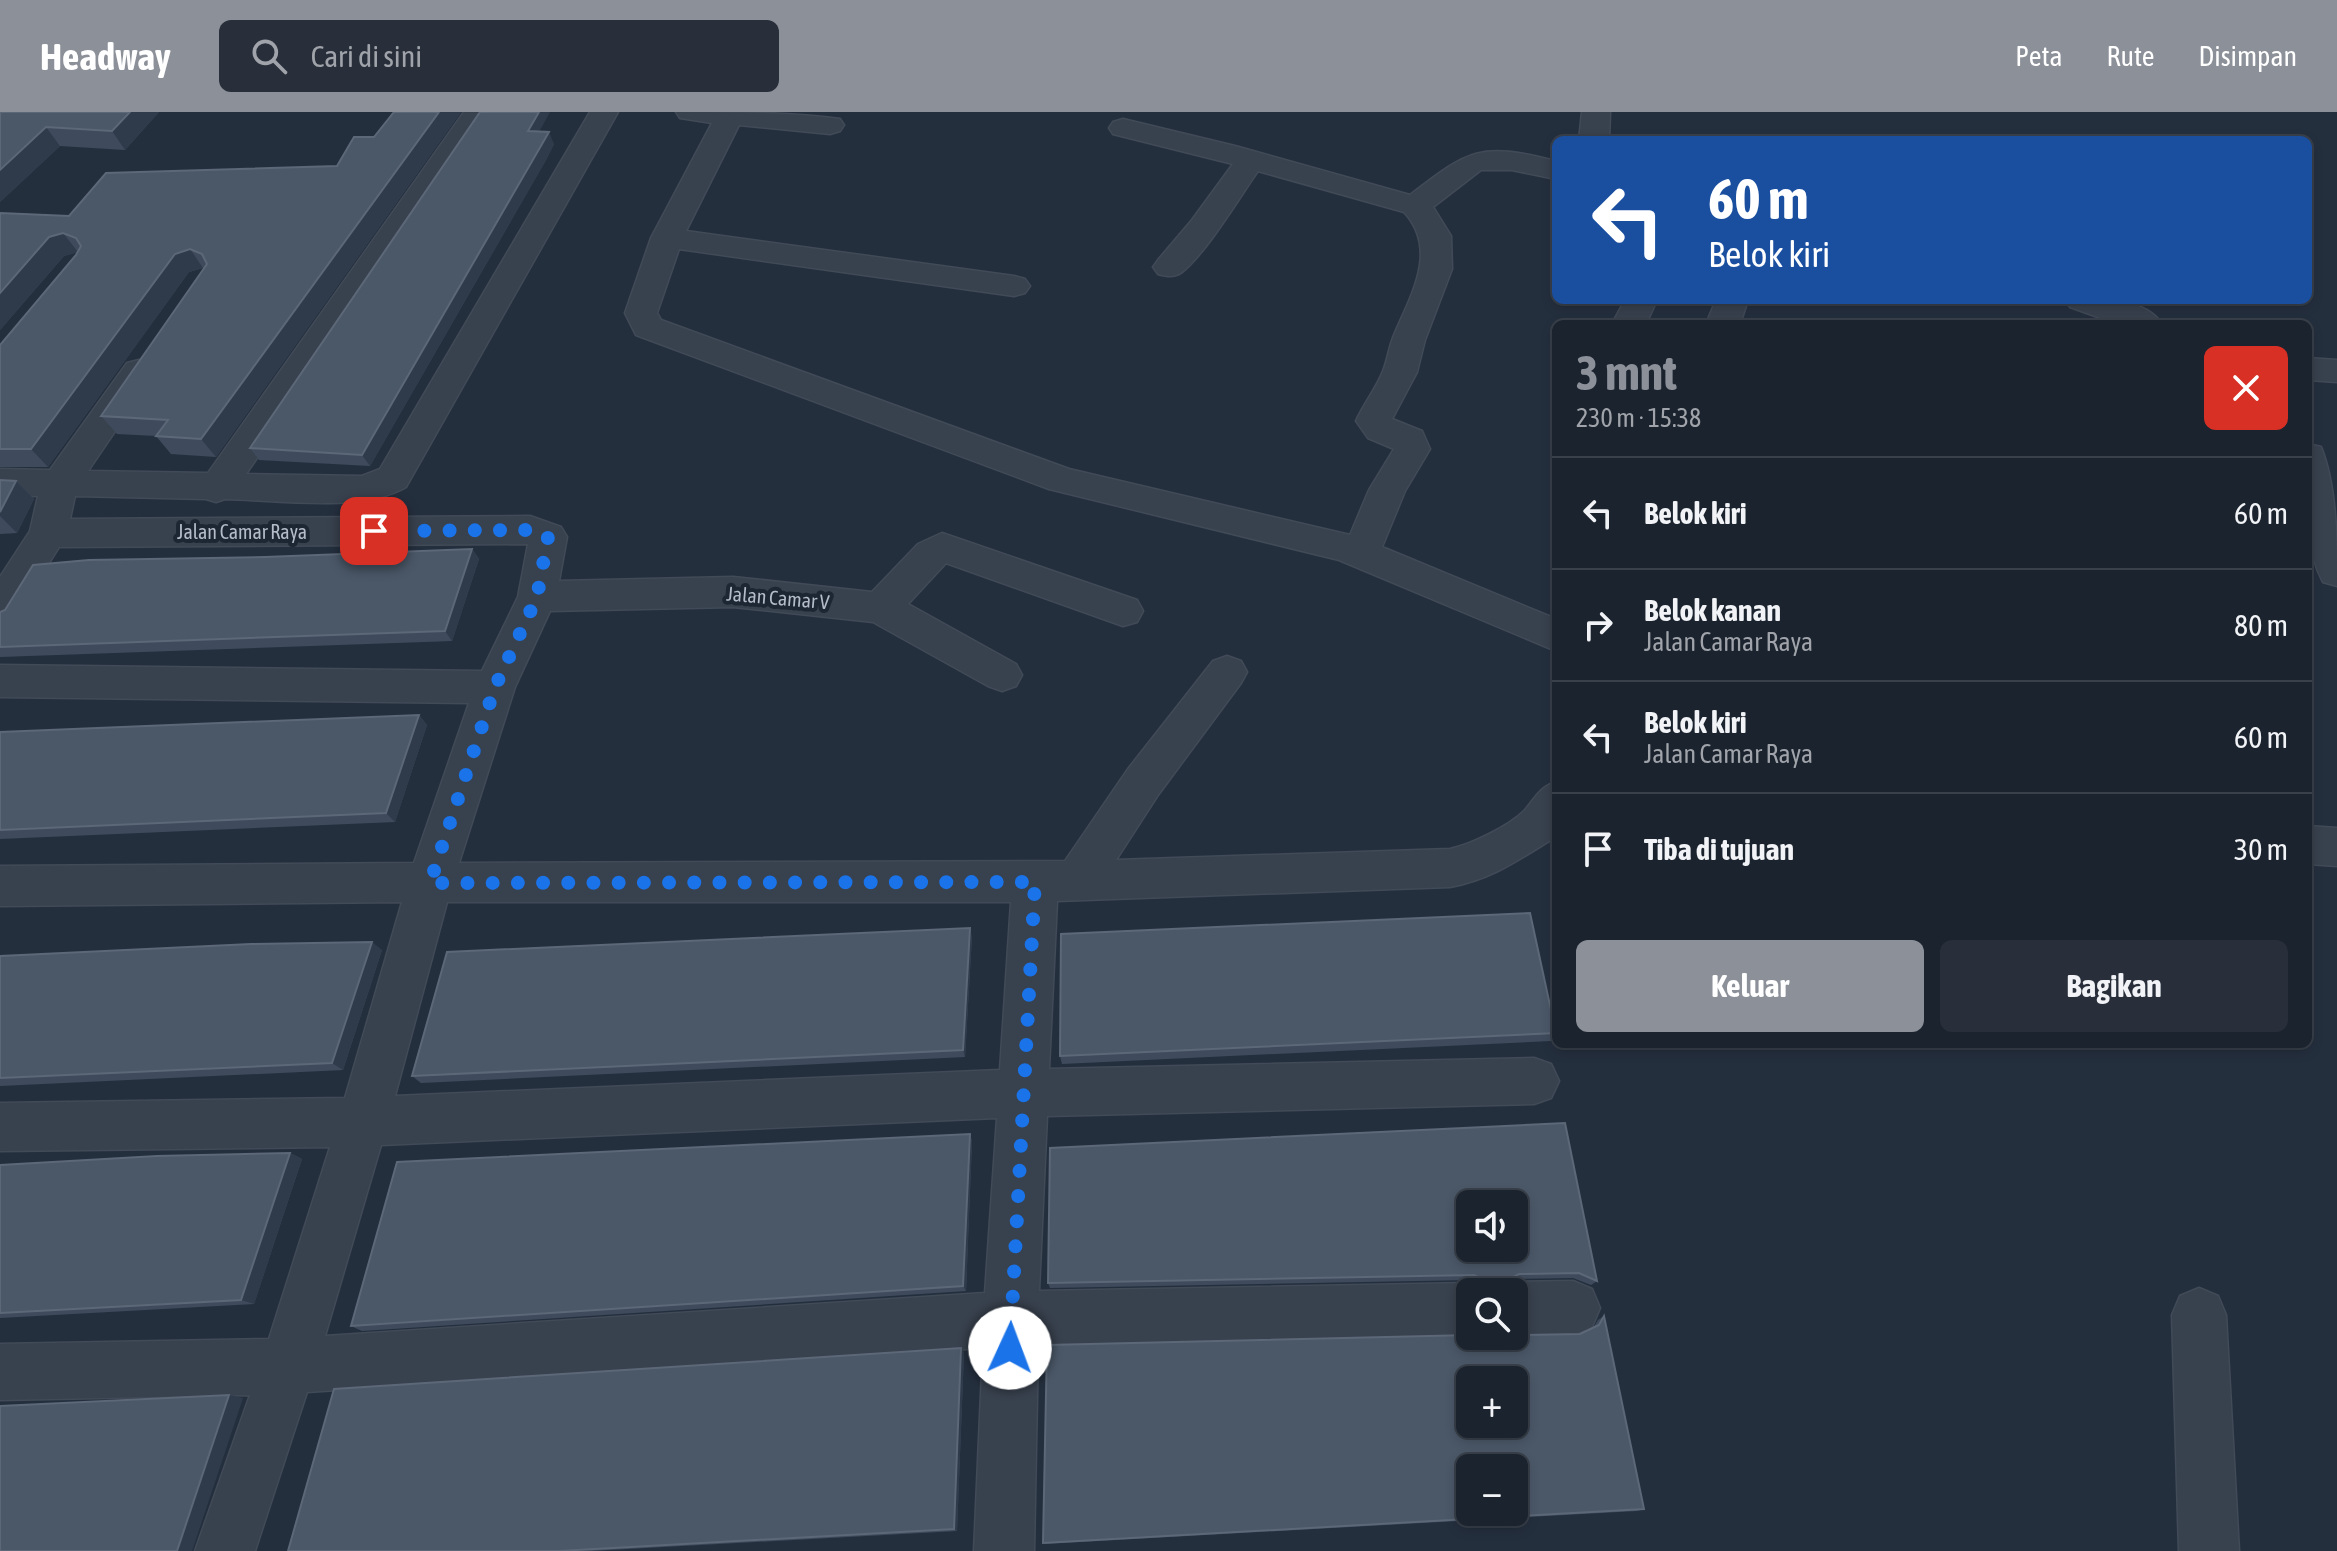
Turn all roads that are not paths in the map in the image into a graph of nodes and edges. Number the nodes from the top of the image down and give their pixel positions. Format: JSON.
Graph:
{"nodes":[{"id":1,"x":478,"y":112,"type":"edge"},
{"id":2,"x":604,"y":112,"type":"edge"},
{"id":3,"x":690,"y":112,"type":"edge"},
{"id":4,"x":1596,"y":112,"type":"edge"},
{"id":5,"x":729,"y":117,"type":"junction"},
{"id":6,"x":830,"y":125,"type":"dead end"},
{"id":7,"x":1123,"y":128,"type":"dead end"},
{"id":8,"x":1594,"y":136,"type":"edge"},
{"id":9,"x":1251,"y":160,"type":"junction"},
{"id":10,"x":1552,"y":169,"type":"edge"},
{"id":11,"x":1415,"y":206,"type":"junction"},
{"id":12,"x":667,"y":238,"type":"junction"},
{"id":13,"x":1169,"y":267,"type":"dead end"},
{"id":14,"x":1014,"y":286,"type":"dead end"},
{"id":15,"x":2102,"y":311,"type":"edge"},
{"id":16,"x":2132,"y":320,"type":"edge"},
{"id":17,"x":157,"y":345,"type":"edge"},
{"id":18,"x":2312,"y":369,"type":"edge"},
{"id":19,"x":2337,"y":371,"type":"edge"},
{"id":20,"x":2312,"y":472,"type":"edge"},
{"id":21,"x":0,"y":482,"type":"edge"},
{"id":22,"x":59,"y":485,"type":"junction"},
{"id":23,"x":216,"y":489,"type":"junction"},
{"id":24,"x":48,"y":533,"type":"junction"},
{"id":25,"x":1361,"y":553,"type":"junction"},
{"id":26,"x":2337,"y":572,"type":"edge"},
{"id":27,"x":6,"y":592,"type":"edge"},
{"id":28,"x":537,"y":597,"type":"junction"},
{"id":29,"x":881,"y":608,"type":"junction"},
{"id":30,"x":1123,"y":611,"type":"dead end"},
{"id":31,"x":1552,"y":634,"type":"edge"},
{"id":32,"x":1227,"y":672,"type":"dead end"},
{"id":33,"x":1002,"y":675,"type":"dead end"},
{"id":34,"x":0,"y":681,"type":"edge"},
{"id":35,"x":495,"y":687,"type":"junction"},
{"id":36,"x":1552,"y":806,"type":"edge"},
{"id":37,"x":2312,"y":845,"type":"edge"},
{"id":38,"x":2337,"y":847,"type":"edge"},
{"id":39,"x":1056,"y":881,"type":"junction"},
{"id":40,"x":430,"y":883,"type":"junction"},
{"id":41,"x":0,"y":886,"type":"edge"},
{"id":42,"x":1534,"y":1081,"type":"dead end"},
{"id":43,"x":1024,"y":1093,"type":"junction"},
{"id":44,"x":363,"y":1122,"type":"junction"},
{"id":45,"x":0,"y":1127,"type":"edge"},
{"id":46,"x":1573,"y":1308,"type":"dead end"},
{"id":47,"x":1528,"y":1309,"type":"edge"},
{"id":48,"x":1456,"y":1310,"type":"edge"},
{"id":49,"x":2199,"y":1315,"type":"dead end"},
{"id":50,"x":1011,"y":1319,"type":"junction"},
{"id":51,"x":288,"y":1366,"type":"junction"},
{"id":52,"x":0,"y":1372,"type":"edge"},
{"id":53,"x":225,"y":1551,"type":"edge"},
{"id":54,"x":1004,"y":1551,"type":"edge"},
{"id":55,"x":2209,"y":1551,"type":"edge"}],
"edges":[{"from":1,"to":23,"type":"street"},
{"from":2,"to":23,"type":"street"},
{"from":3,"to":5,"type":"street"},
{"from":4,"to":8,"type":"street"},
{"from":5,"to":6,"type":"street"},
{"from":5,"to":12,"type":"street"},
{"from":7,"to":9,"type":"street"},
{"from":9,"to":11,"type":"street"},
{"from":9,"to":13,"type":"street"},
{"from":10,"to":11,"type":"street"},
{"from":11,"to":25,"type":"street"},
{"from":12,"to":14,"type":"street"},
{"from":12,"to":25,"type":"street"},
{"from":15,"to":16,"type":"street"},
{"from":17,"to":22,"type":"street"},
{"from":18,"to":19,"type":"street"},
{"from":20,"to":26,"type":"street"},
{"from":21,"to":22,"type":"street"},
{"from":22,"to":23,"type":"street"},
{"from":22,"to":24,"type":"street"},
{"from":24,"to":27,"type":"street"},
{"from":24,"to":28,"type":"street","name":"Jalan Camar Raya"},
{"from":25,"to":31,"type":"street"},
{"from":28,"to":29,"type":"street","name":"Jalan Camar V"},
{"from":28,"to":35,"type":"street","name":"Jalan Camar Raya"},
{"from":29,"to":30,"type":"street"},
{"from":29,"to":33,"type":"street","name":"Jalan Camar V"},
{"from":32,"to":39,"type":"street"},
{"from":34,"to":35,"type":"street"},
{"from":35,"to":40,"type":"street","name":"Jalan Camar Raya"},
{"from":36,"to":39,"type":"street"},
{"from":37,"to":38,"type":"street"},
{"from":39,"to":40,"type":"street"},
{"from":39,"to":43,"type":"street"},
{"from":40,"to":41,"type":"street"},
{"from":40,"to":44,"type":"street","name":"Jalan Camar Raya"},
{"from":42,"to":43,"type":"street"},
{"from":43,"to":44,"type":"street"},
{"from":43,"to":50,"type":"street"},
{"from":44,"to":45,"type":"street"},
{"from":44,"to":51,"type":"street","name":"Jalan Camar Raya"},
{"from":46,"to":47,"type":"street"},
{"from":48,"to":50,"type":"street"},
{"from":49,"to":55,"type":"street"},
{"from":50,"to":51,"type":"street"},
{"from":50,"to":54,"type":"street"},
{"from":51,"to":52,"type":"street"},
{"from":51,"to":53,"type":"street","name":"Jalan Camar Raya"}]}
